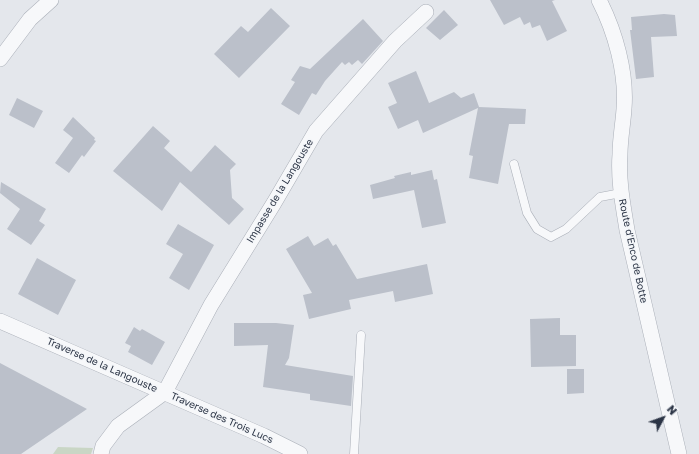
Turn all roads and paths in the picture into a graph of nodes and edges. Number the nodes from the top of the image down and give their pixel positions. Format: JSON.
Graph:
{"nodes":[{"id":1,"x":50,"y":0,"type":"edge"},
{"id":2,"x":599,"y":0,"type":"edge"},
{"id":3,"x":426,"y":12,"type":"dead end"},
{"id":4,"x":0,"y":59,"type":"edge"},
{"id":5,"x":514,"y":164,"type":"dead end"},
{"id":6,"x":621,"y":193,"type":"junction"},
{"id":7,"x":0,"y":321,"type":"edge"},
{"id":8,"x":361,"y":335,"type":"dead end"},
{"id":9,"x":165,"y":392,"type":"junction"},
{"id":10,"x":101,"y":454,"type":"edge"},
{"id":11,"x":300,"y":454,"type":"edge"},
{"id":12,"x":354,"y":454,"type":"edge"},
{"id":13,"x":679,"y":454,"type":"edge"}],
"edges":[{"from":1,"to":4,"type":"street"},
{"from":2,"to":6,"type":"street","name":"Route d'Enco de Botte"},
{"from":3,"to":9,"type":"street","name":"Impasse de la Langouste"},
{"from":5,"to":6,"type":"lane"},
{"from":6,"to":13,"type":"street","name":"Route d'Enco de Botte"},
{"from":7,"to":9,"type":"street","name":"Traverse de la Langouste"},
{"from":8,"to":12,"type":"lane"},
{"from":9,"to":10,"type":"street","name":"Traverse de la Langouste"},
{"from":9,"to":11,"type":"street","name":"Traverse des Trois Lucs"}]}
